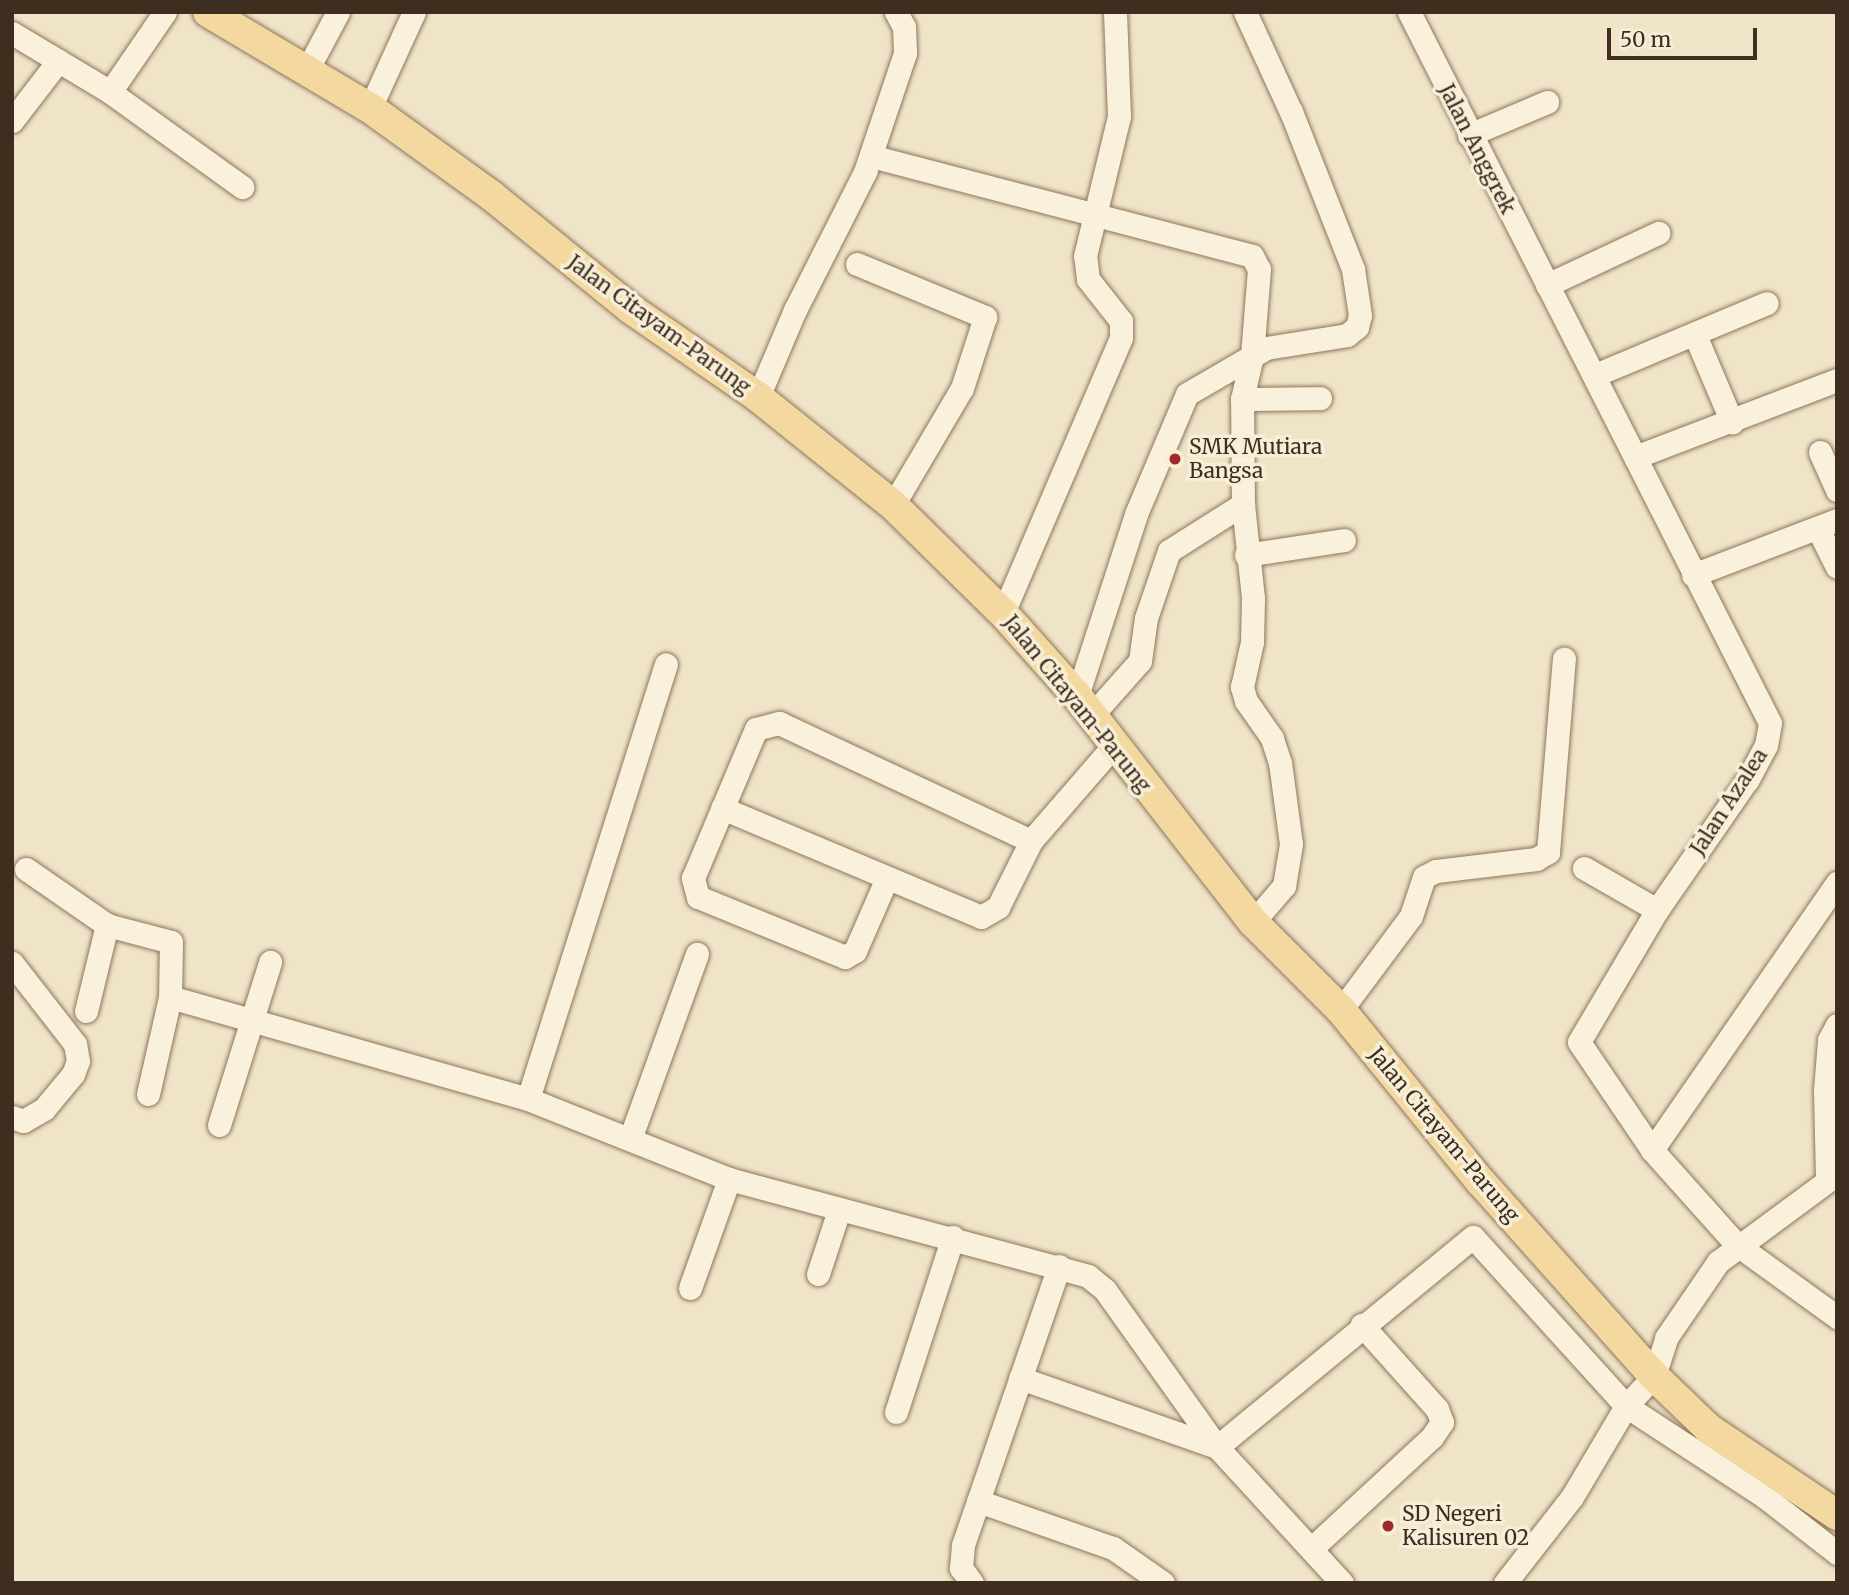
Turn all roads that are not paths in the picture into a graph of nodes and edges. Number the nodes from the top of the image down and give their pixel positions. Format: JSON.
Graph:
{"nodes":[{"id":1,"x":165,"y":12,"type":"edge"},
{"id":2,"x":208,"y":12,"type":"edge"},
{"id":3,"x":338,"y":12,"type":"edge"},
{"id":4,"x":414,"y":12,"type":"edge"},
{"id":5,"x":896,"y":12,"type":"edge"},
{"id":6,"x":1115,"y":12,"type":"edge"},
{"id":7,"x":1245,"y":12,"type":"edge"},
{"id":8,"x":1409,"y":12,"type":"edge"},
{"id":9,"x":12,"y":33,"type":"edge"},
{"id":10,"x":58,"y":61,"type":"junction"},
{"id":11,"x":307,"y":70,"type":"junction"},
{"id":12,"x":110,"y":92,"type":"junction"},
{"id":13,"x":1547,"y":102,"type":"dead end"},
{"id":14,"x":370,"y":108,"type":"junction"},
{"id":15,"x":12,"y":121,"type":"edge"},
{"id":16,"x":1469,"y":135,"type":"junction"},
{"id":17,"x":871,"y":156,"type":"junction"},
{"id":18,"x":242,"y":187,"type":"dead end"},
{"id":19,"x":1094,"y":211,"type":"junction"},
{"id":20,"x":1658,"y":233,"type":"dead end"},
{"id":21,"x":857,"y":264,"type":"dead end"},
{"id":22,"x":1547,"y":285,"type":"junction"},
{"id":23,"x":1768,"y":303,"type":"dead end"},
{"id":24,"x":1696,"y":335,"type":"junction"},
{"id":25,"x":1252,"y":356,"type":"junction"},
{"id":26,"x":1595,"y":374,"type":"junction"},
{"id":27,"x":1837,"y":380,"type":"edge"},
{"id":28,"x":758,"y":397,"type":"junction"},
{"id":29,"x":1320,"y":398,"type":"dead end"},
{"id":30,"x":1242,"y":399,"type":"junction"},
{"id":31,"x":1732,"y":422,"type":"junction"},
{"id":32,"x":1820,"y":452,"type":"dead end"},
{"id":33,"x":1635,"y":457,"type":"junction"},
{"id":34,"x":1837,"y":490,"type":"edge"},
{"id":35,"x":1243,"y":504,"type":"junction"},
{"id":36,"x":893,"y":505,"type":"junction"},
{"id":37,"x":1828,"y":524,"type":"edge"},
{"id":38,"x":1344,"y":540,"type":"dead end"},
{"id":39,"x":1247,"y":555,"type":"junction"},
{"id":40,"x":1837,"y":567,"type":"edge"},
{"id":41,"x":1693,"y":575,"type":"junction"},
{"id":42,"x":1003,"y":613,"type":"junction"},
{"id":43,"x":1564,"y":659,"type":"dead end"},
{"id":44,"x":666,"y":664,"type":"dead end"},
{"id":45,"x":1084,"y":706,"type":"junction"},
{"id":46,"x":1115,"y":744,"type":"junction"},
{"id":47,"x":722,"y":808,"type":"junction"},
{"id":48,"x":1031,"y":841,"type":"junction"},
{"id":49,"x":1584,"y":868,"type":"dead end"},
{"id":50,"x":26,"y":869,"type":"dead end"},
{"id":51,"x":887,"y":878,"type":"junction"},
{"id":52,"x":1837,"y":883,"type":"edge"},
{"id":53,"x":1657,"y":910,"type":"junction"},
{"id":54,"x":1253,"y":922,"type":"junction"},
{"id":55,"x":107,"y":925,"type":"junction"},
{"id":56,"x":697,"y":954,"type":"dead end"},
{"id":57,"x":270,"y":962,"type":"dead end"},
{"id":58,"x":12,"y":963,"type":"edge"},
{"id":59,"x":170,"y":997,"type":"junction"},
{"id":60,"x":1341,"y":1010,"type":"junction"},
{"id":61,"x":86,"y":1011,"type":"dead end"},
{"id":62,"x":251,"y":1022,"type":"junction"},
{"id":63,"x":1837,"y":1025,"type":"edge"},
{"id":64,"x":148,"y":1094,"type":"dead end"},
{"id":65,"x":528,"y":1099,"type":"junction"},
{"id":66,"x":12,"y":1117,"type":"edge"},
{"id":67,"x":219,"y":1125,"type":"dead end"},
{"id":68,"x":630,"y":1139,"type":"junction"},
{"id":69,"x":1652,"y":1150,"type":"junction"},
{"id":70,"x":1832,"y":1177,"type":"edge"},
{"id":71,"x":729,"y":1179,"type":"junction"},
{"id":72,"x":839,"y":1210,"type":"junction"},
{"id":73,"x":953,"y":1237,"type":"junction"},
{"id":74,"x":1736,"y":1244,"type":"junction"},
{"id":75,"x":1059,"y":1266,"type":"junction"},
{"id":76,"x":818,"y":1274,"type":"dead end"},
{"id":77,"x":690,"y":1288,"type":"dead end"},
{"id":78,"x":1837,"y":1317,"type":"edge"},
{"id":79,"x":1362,"y":1325,"type":"junction"},
{"id":80,"x":1654,"y":1376,"type":"junction"},
{"id":81,"x":1020,"y":1378,"type":"junction"},
{"id":82,"x":1626,"y":1406,"type":"junction"},
{"id":83,"x":895,"y":1412,"type":"dead end"},
{"id":84,"x":1217,"y":1447,"type":"junction"},
{"id":85,"x":978,"y":1501,"type":"junction"},
{"id":86,"x":1837,"y":1515,"type":"edge"},
{"id":87,"x":1311,"y":1549,"type":"junction"},
{"id":88,"x":1837,"y":1553,"type":"edge"},
{"id":89,"x":972,"y":1583,"type":"edge"},
{"id":90,"x":1163,"y":1583,"type":"edge"},
{"id":91,"x":1342,"y":1583,"type":"edge"},
{"id":92,"x":1505,"y":1583,"type":"edge"}],
"edges":[{"from":1,"to":12,"type":"street"},
{"from":2,"to":11,"type":"main road","name":"Jalan Citayam-Parung"},
{"from":3,"to":11,"type":"street"},
{"from":4,"to":14,"type":"street"},
{"from":5,"to":17,"type":"street"},
{"from":6,"to":19,"type":"street"},
{"from":7,"to":25,"type":"street"},
{"from":8,"to":16,"type":"street","name":"Jalan Anggrek"},
{"from":9,"to":10,"type":"street"},
{"from":10,"to":12,"type":"street"},
{"from":10,"to":15,"type":"street"},
{"from":11,"to":14,"type":"main road","name":"Jalan Citayam-Parung"},
{"from":12,"to":18,"type":"street"},
{"from":13,"to":16,"type":"street"},
{"from":14,"to":28,"type":"main road","name":"Jalan Citayam-Parung"},
{"from":16,"to":22,"type":"street","name":"Jalan Anggrek"},
{"from":17,"to":19,"type":"street"},
{"from":17,"to":28,"type":"street"},
{"from":19,"to":25,"type":"street"},
{"from":19,"to":42,"type":"street"},
{"from":20,"to":22,"type":"street"},
{"from":21,"to":36,"type":"street"},
{"from":22,"to":26,"type":"street","name":"Jalan Azalea"},
{"from":23,"to":24,"type":"street"},
{"from":24,"to":26,"type":"street"},
{"from":24,"to":31,"type":"street"},
{"from":25,"to":30,"type":"street"},
{"from":25,"to":45,"type":"street"},
{"from":26,"to":33,"type":"street","name":"Jalan Azalea"},
{"from":27,"to":31,"type":"street"},
{"from":28,"to":36,"type":"main road","name":"Jalan Citayam-Parung"},
{"from":29,"to":30,"type":"street"},
{"from":30,"to":35,"type":"street"},
{"from":31,"to":33,"type":"street"},
{"from":32,"to":34,"type":"street"},
{"from":33,"to":41,"type":"street","name":"Jalan Azalea"},
{"from":35,"to":39,"type":"street"},
{"from":35,"to":45,"type":"street"},
{"from":36,"to":42,"type":"main road","name":"Jalan Citayam-Parung"},
{"from":37,"to":40,"type":"street"},
{"from":37,"to":41,"type":"street"},
{"from":38,"to":39,"type":"street"},
{"from":39,"to":54,"type":"street"},
{"from":41,"to":53,"type":"street","name":"Jalan Azalea"},
{"from":42,"to":45,"type":"main road","name":"Jalan Citayam-Parung"},
{"from":43,"to":60,"type":"street"},
{"from":44,"to":65,"type":"street"},
{"from":45,"to":46,"type":"main road","name":"Jalan Citayam-Parung"},
{"from":46,"to":48,"type":"street"},
{"from":46,"to":54,"type":"main road","name":"Jalan Citayam-Parung"},
{"from":47,"to":48,"type":"street"},
{"from":47,"to":51,"type":"street"},
{"from":47,"to":51,"type":"street"},
{"from":48,"to":51,"type":"street"},
{"from":49,"to":53,"type":"street"},
{"from":50,"to":55,"type":"street"},
{"from":52,"to":69,"type":"street"},
{"from":53,"to":69,"type":"street","name":"Jalan Azalea"},
{"from":54,"to":60,"type":"main road","name":"Jalan Citayam-Parung"},
{"from":55,"to":59,"type":"street"},
{"from":55,"to":61,"type":"street"},
{"from":56,"to":68,"type":"street"},
{"from":57,"to":62,"type":"street"},
{"from":58,"to":66,"type":"street"},
{"from":59,"to":62,"type":"street"},
{"from":59,"to":64,"type":"street"},
{"from":60,"to":80,"type":"main road","name":"Jalan Citayam-Parung"},
{"from":62,"to":65,"type":"street"},
{"from":62,"to":67,"type":"street"},
{"from":63,"to":70,"type":"street"},
{"from":65,"to":68,"type":"street"},
{"from":68,"to":71,"type":"street"},
{"from":69,"to":74,"type":"street","name":"Jalan Azalea"},
{"from":70,"to":74,"type":"street"},
{"from":71,"to":72,"type":"street"},
{"from":71,"to":77,"type":"street"},
{"from":72,"to":73,"type":"street"},
{"from":72,"to":76,"type":"street"},
{"from":73,"to":75,"type":"street"},
{"from":73,"to":83,"type":"street"},
{"from":74,"to":78,"type":"street","name":"Jalan Azalea"},
{"from":74,"to":80,"type":"street"},
{"from":75,"to":81,"type":"street"},
{"from":75,"to":84,"type":"street"},
{"from":79,"to":82,"type":"street"},
{"from":79,"to":84,"type":"street"},
{"from":79,"to":87,"type":"street"},
{"from":80,"to":82,"type":"street"},
{"from":80,"to":86,"type":"main road","name":"Jalan Citayam-Parung"},
{"from":81,"to":84,"type":"street"},
{"from":81,"to":85,"type":"street"},
{"from":82,"to":88,"type":"street"},
{"from":82,"to":92,"type":"street"},
{"from":84,"to":87,"type":"street"},
{"from":85,"to":89,"type":"street"},
{"from":85,"to":90,"type":"street"},
{"from":87,"to":91,"type":"street"}]}
